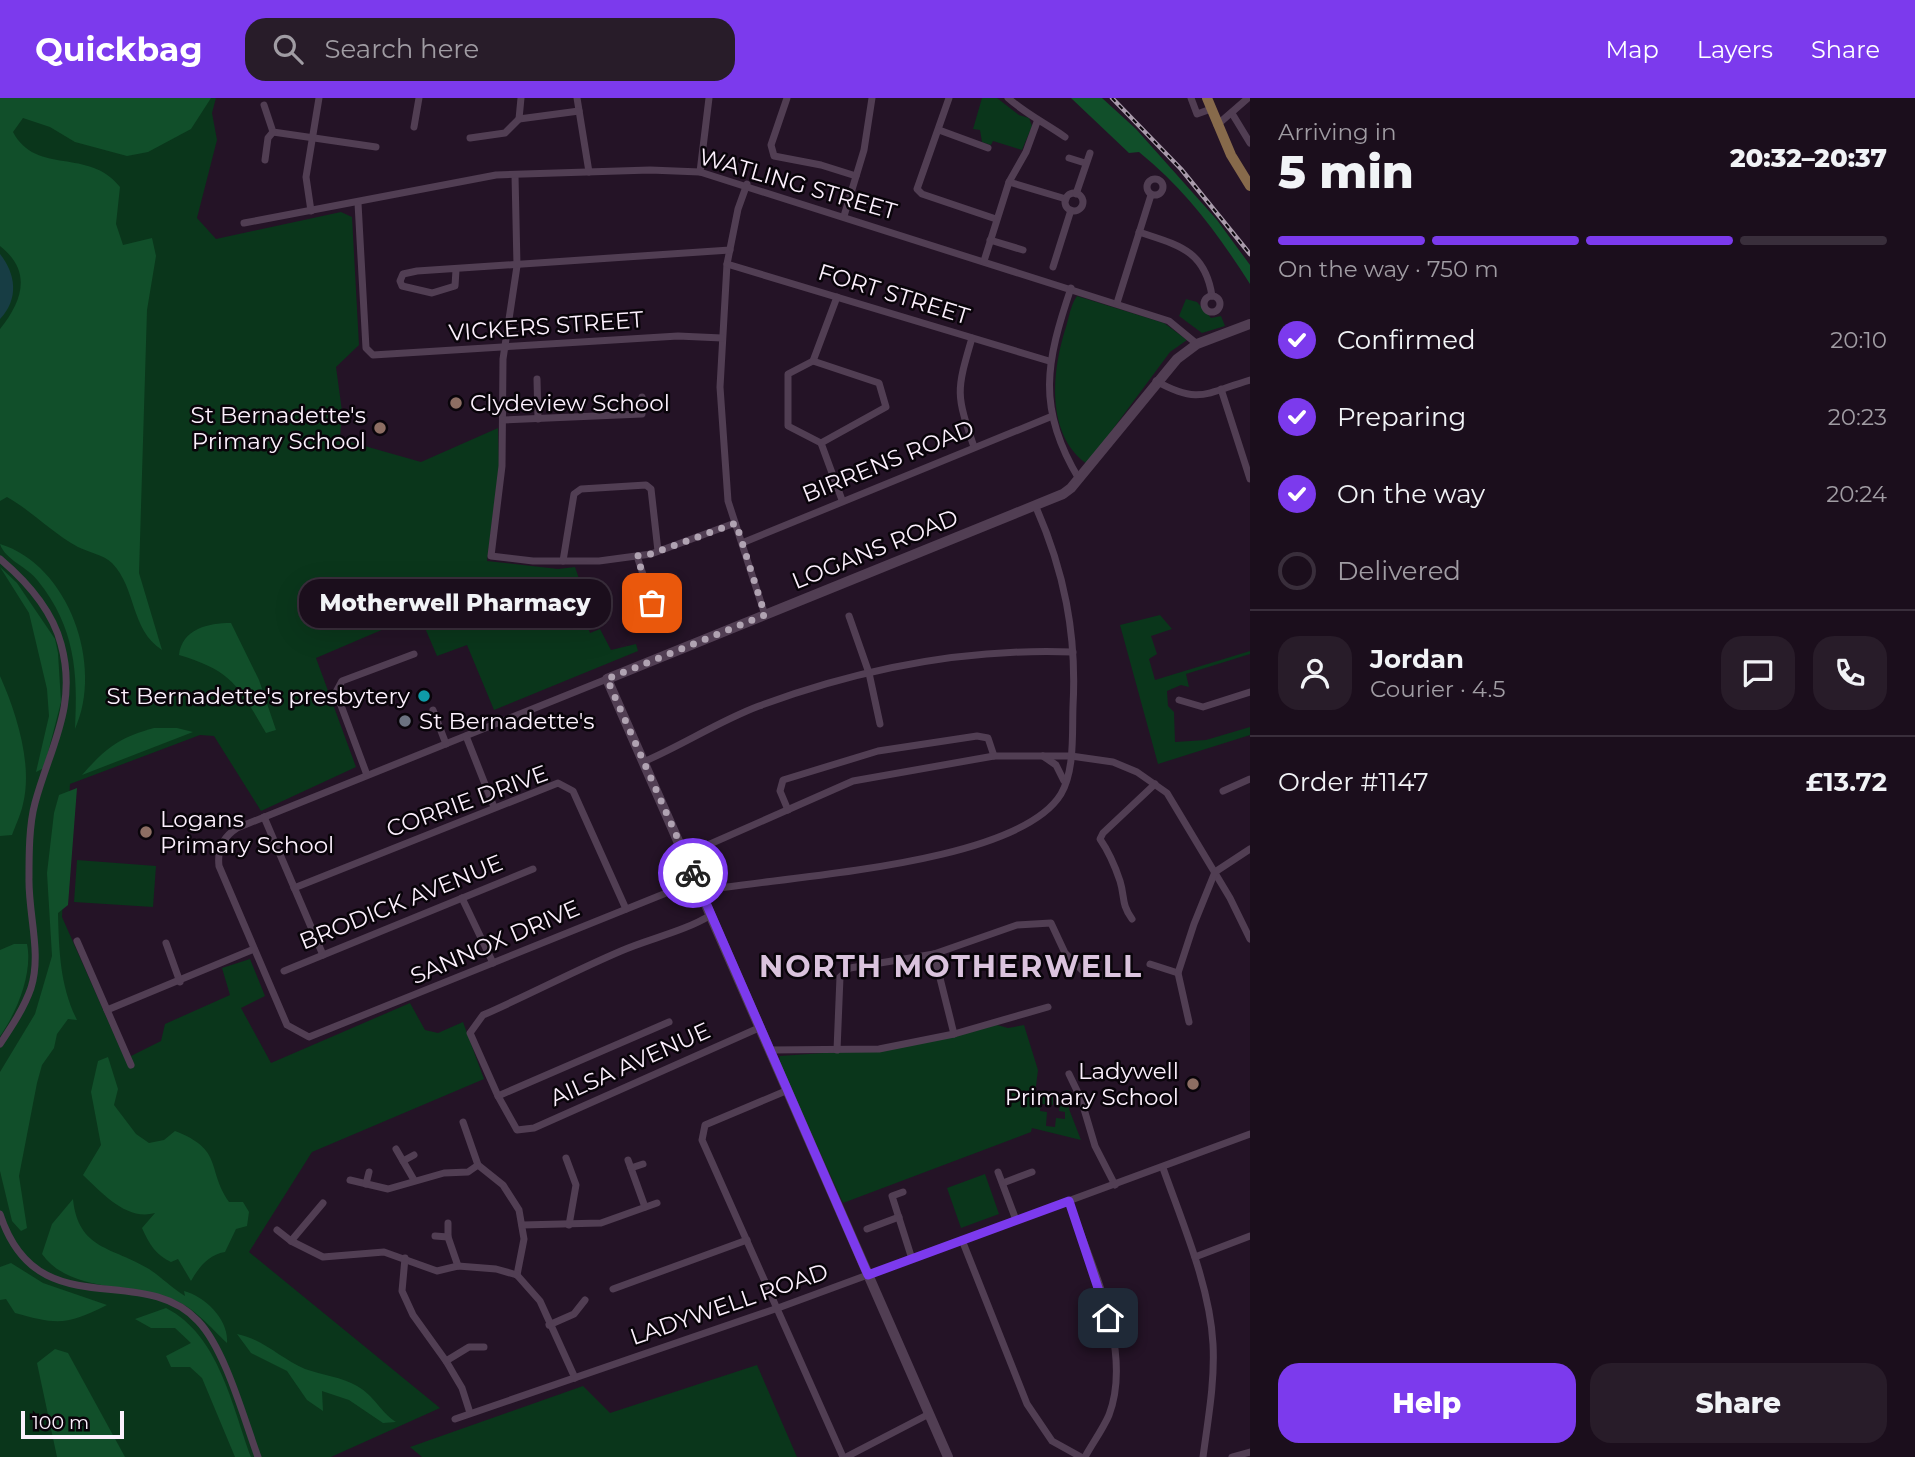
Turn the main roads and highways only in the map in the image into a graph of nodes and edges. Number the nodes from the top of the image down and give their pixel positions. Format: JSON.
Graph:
{"nodes":[{"id":1,"x":1209,"y":104,"type":"edge"},
{"id":2,"x":1250,"y":186,"type":"edge"}],
"edges":[{"from":1,"to":2,"type":"main road"}]}
